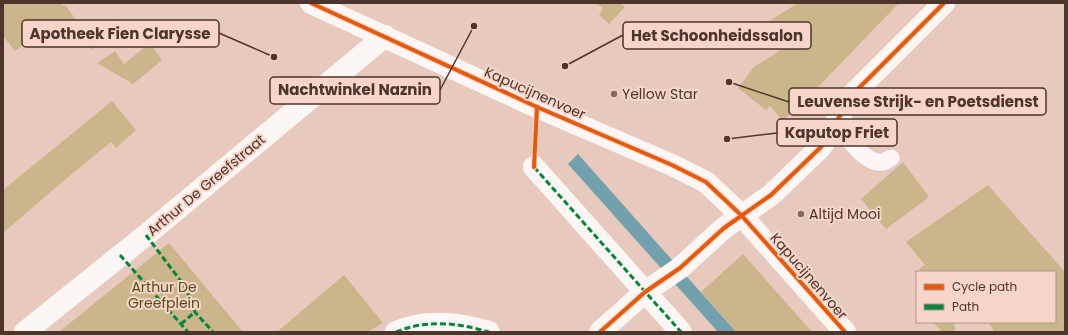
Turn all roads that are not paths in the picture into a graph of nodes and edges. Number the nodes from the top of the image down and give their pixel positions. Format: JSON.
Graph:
{"nodes":[{"id":1,"x":311,"y":3,"type":"edge"},
{"id":2,"x":944,"y":3,"type":"edge"},
{"id":3,"x":385,"y":36,"type":"junction"},
{"id":4,"x":836,"y":124,"type":"junction"},
{"id":5,"x":891,"y":158,"type":"dead end"},
{"id":6,"x":534,"y":167,"type":"dead end"},
{"id":7,"x":742,"y":216,"type":"junction"},
{"id":8,"x":645,"y":292,"type":"junction"},
{"id":9,"x":25,"y":332,"type":"edge"},
{"id":10,"x":396,"y":332,"type":"edge"},
{"id":11,"x":489,"y":332,"type":"edge"},
{"id":12,"x":600,"y":332,"type":"edge"},
{"id":13,"x":681,"y":332,"type":"edge"},
{"id":14,"x":845,"y":332,"type":"edge"}],
"edges":[{"from":1,"to":3,"type":"street","name":"Kapucijnenvoer"},
{"from":2,"to":4,"type":"street"},
{"from":3,"to":7,"type":"street","name":"Kapucijnenvoer"},
{"from":3,"to":9,"type":"street","name":"Arthur De Greefstraat"},
{"from":4,"to":5,"type":"lane"},
{"from":4,"to":7,"type":"street"},
{"from":6,"to":8,"type":"street"},
{"from":7,"to":8,"type":"street"},
{"from":7,"to":14,"type":"street","name":"Kapucijnenvoer"},
{"from":8,"to":12,"type":"street"},
{"from":8,"to":13,"type":"street"},
{"from":10,"to":11,"type":"street"}]}
